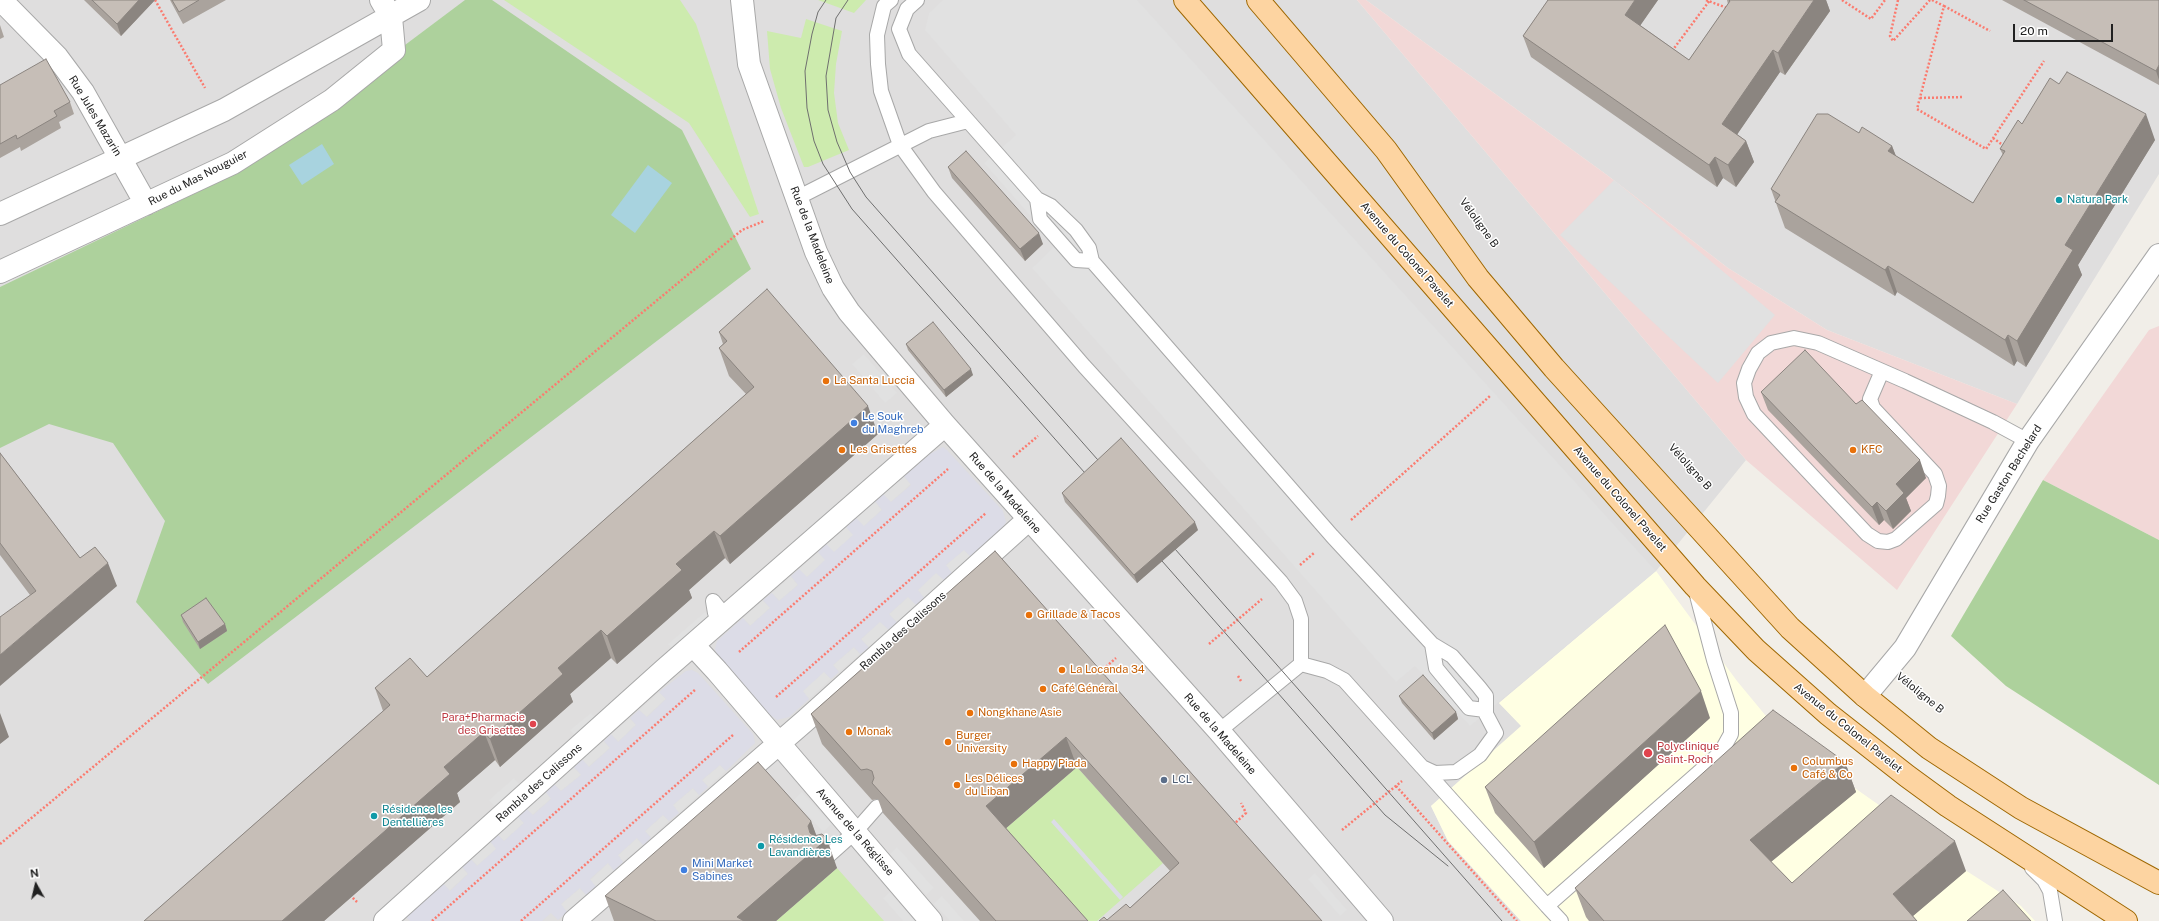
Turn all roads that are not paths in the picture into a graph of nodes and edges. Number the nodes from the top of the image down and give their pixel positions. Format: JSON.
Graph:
{"nodes":[{"id":1,"x":1,"y":0,"type":"edge"},
{"id":2,"x":419,"y":0,"type":"edge"},
{"id":3,"x":742,"y":0,"type":"edge"},
{"id":4,"x":891,"y":0,"type":"edge"},
{"id":5,"x":917,"y":0,"type":"edge"},
{"id":6,"x":1185,"y":0,"type":"edge"},
{"id":7,"x":1258,"y":0,"type":"edge"},
{"id":8,"x":386,"y":9,"type":"edge"},
{"id":9,"x":968,"y":121,"type":"junction"},
{"id":10,"x":900,"y":145,"type":"junction"},
{"id":11,"x":121,"y":159,"type":"junction"},
{"id":12,"x":797,"y":198,"type":"junction"},
{"id":13,"x":1038,"y":199,"type":"junction"},
{"id":14,"x":146,"y":204,"type":"junction"},
{"id":15,"x":0,"y":214,"type":"edge"},
{"id":16,"x":2159,"y":256,"type":"edge"},
{"id":17,"x":1092,"y":261,"type":"junction"},
{"id":18,"x":0,"y":272,"type":"edge"},
{"id":19,"x":1882,"y":371,"type":"junction"},
{"id":20,"x":945,"y":425,"type":"junction"},
{"id":21,"x":2028,"y":441,"type":"junction"},
{"id":22,"x":1028,"y":520,"type":"junction"},
{"id":23,"x":1695,"y":586,"type":"junction"},
{"id":24,"x":1432,"y":644,"type":"junction"},
{"id":25,"x":693,"y":646,"type":"junction"},
{"id":26,"x":1301,"y":664,"type":"junction"},
{"id":27,"x":1865,"y":696,"type":"junction"},
{"id":28,"x":1485,"y":710,"type":"junction"},
{"id":29,"x":1219,"y":731,"type":"junction"},
{"id":30,"x":778,"y":742,"type":"junction"},
{"id":31,"x":1422,"y":767,"type":"junction"},
{"id":32,"x":877,"y":807,"type":"edge"},
{"id":33,"x":855,"y":832,"type":"junction"},
{"id":34,"x":2009,"y":845,"type":"junction"},
{"id":35,"x":827,"y":857,"type":"edge"},
{"id":36,"x":2159,"y":883,"type":"edge"},
{"id":37,"x":1547,"y":906,"type":"junction"},
{"id":38,"x":385,"y":921,"type":"edge"},
{"id":39,"x":574,"y":921,"type":"edge"},
{"id":40,"x":931,"y":921,"type":"edge"},
{"id":41,"x":1382,"y":921,"type":"edge"},
{"id":42,"x":1561,"y":921,"type":"edge"},
{"id":43,"x":2054,"y":921,"type":"edge"},
{"id":44,"x":2126,"y":921,"type":"edge"}],
"edges":[{"from":1,"to":11,"type":"street","name":"Rue Jules Mazarin"},
{"from":2,"to":8,"type":"street"},
{"from":3,"to":12,"type":"street","name":"Rue de la Madeleine"},
{"from":4,"to":10,"type":"lane"},
{"from":5,"to":9,"type":"lane"},
{"from":6,"to":23,"type":"main road","name":"Avenue du Colonel Pavelet"},
{"from":7,"to":27,"type":"main road"},
{"from":8,"to":11,"type":"street"},
{"from":8,"to":14,"type":"street","name":"Rue du Mas Nouguier"},
{"from":9,"to":10,"type":"lane"},
{"from":9,"to":13,"type":"lane"},
{"from":10,"to":12,"type":"lane"},
{"from":10,"to":26,"type":"lane"},
{"from":11,"to":14,"type":"street","name":"Rue Jules Mazarin"},
{"from":11,"to":15,"type":"street"},
{"from":12,"to":20,"type":"street","name":"Rue de la Madeleine"},
{"from":13,"to":17,"type":"lane"},
{"from":13,"to":17,"type":"lane"},
{"from":14,"to":18,"type":"street","name":"Rue du Mas Nouguier"},
{"from":16,"to":21,"type":"street","name":"Rue Gaston Bachelard"},
{"from":17,"to":24,"type":"lane"},
{"from":19,"to":19,"type":"lane"},
{"from":19,"to":21,"type":"lane"},
{"from":20,"to":22,"type":"street","name":"Rue de la Madeleine"},
{"from":20,"to":25,"type":"street","name":"Rambla des Calissons"},
{"from":21,"to":27,"type":"street","name":"Rue Gaston Bachelard"},
{"from":22,"to":29,"type":"street","name":"Rue de la Madeleine"},
{"from":22,"to":30,"type":"street","name":"Rambla des Calissons"},
{"from":23,"to":34,"type":"main road","name":"Avenue du Colonel Pavelet"},
{"from":23,"to":37,"type":"lane"},
{"from":24,"to":28,"type":"lane"},
{"from":24,"to":28,"type":"lane"},
{"from":25,"to":30,"type":"street"},
{"from":25,"to":38,"type":"street","name":"Rambla des Calissons"},
{"from":26,"to":29,"type":"lane"},
{"from":26,"to":31,"type":"lane"},
{"from":27,"to":36,"type":"main road"},
{"from":28,"to":31,"type":"lane"},
{"from":29,"to":41,"type":"street","name":"Rue de la Madeleine"},
{"from":30,"to":33,"type":"street","name":"Avenue de la Réglisse"},
{"from":30,"to":39,"type":"street","name":"Rambla des Calissons"},
{"from":31,"to":37,"type":"lane"},
{"from":32,"to":33,"type":"lane"},
{"from":33,"to":35,"type":"lane"},
{"from":33,"to":40,"type":"street","name":"Avenue de la Réglisse"},
{"from":34,"to":43,"type":"lane"},
{"from":34,"to":44,"type":"main road","name":"Avenue du Colonel Pavelet"},
{"from":37,"to":42,"type":"lane"}]}
